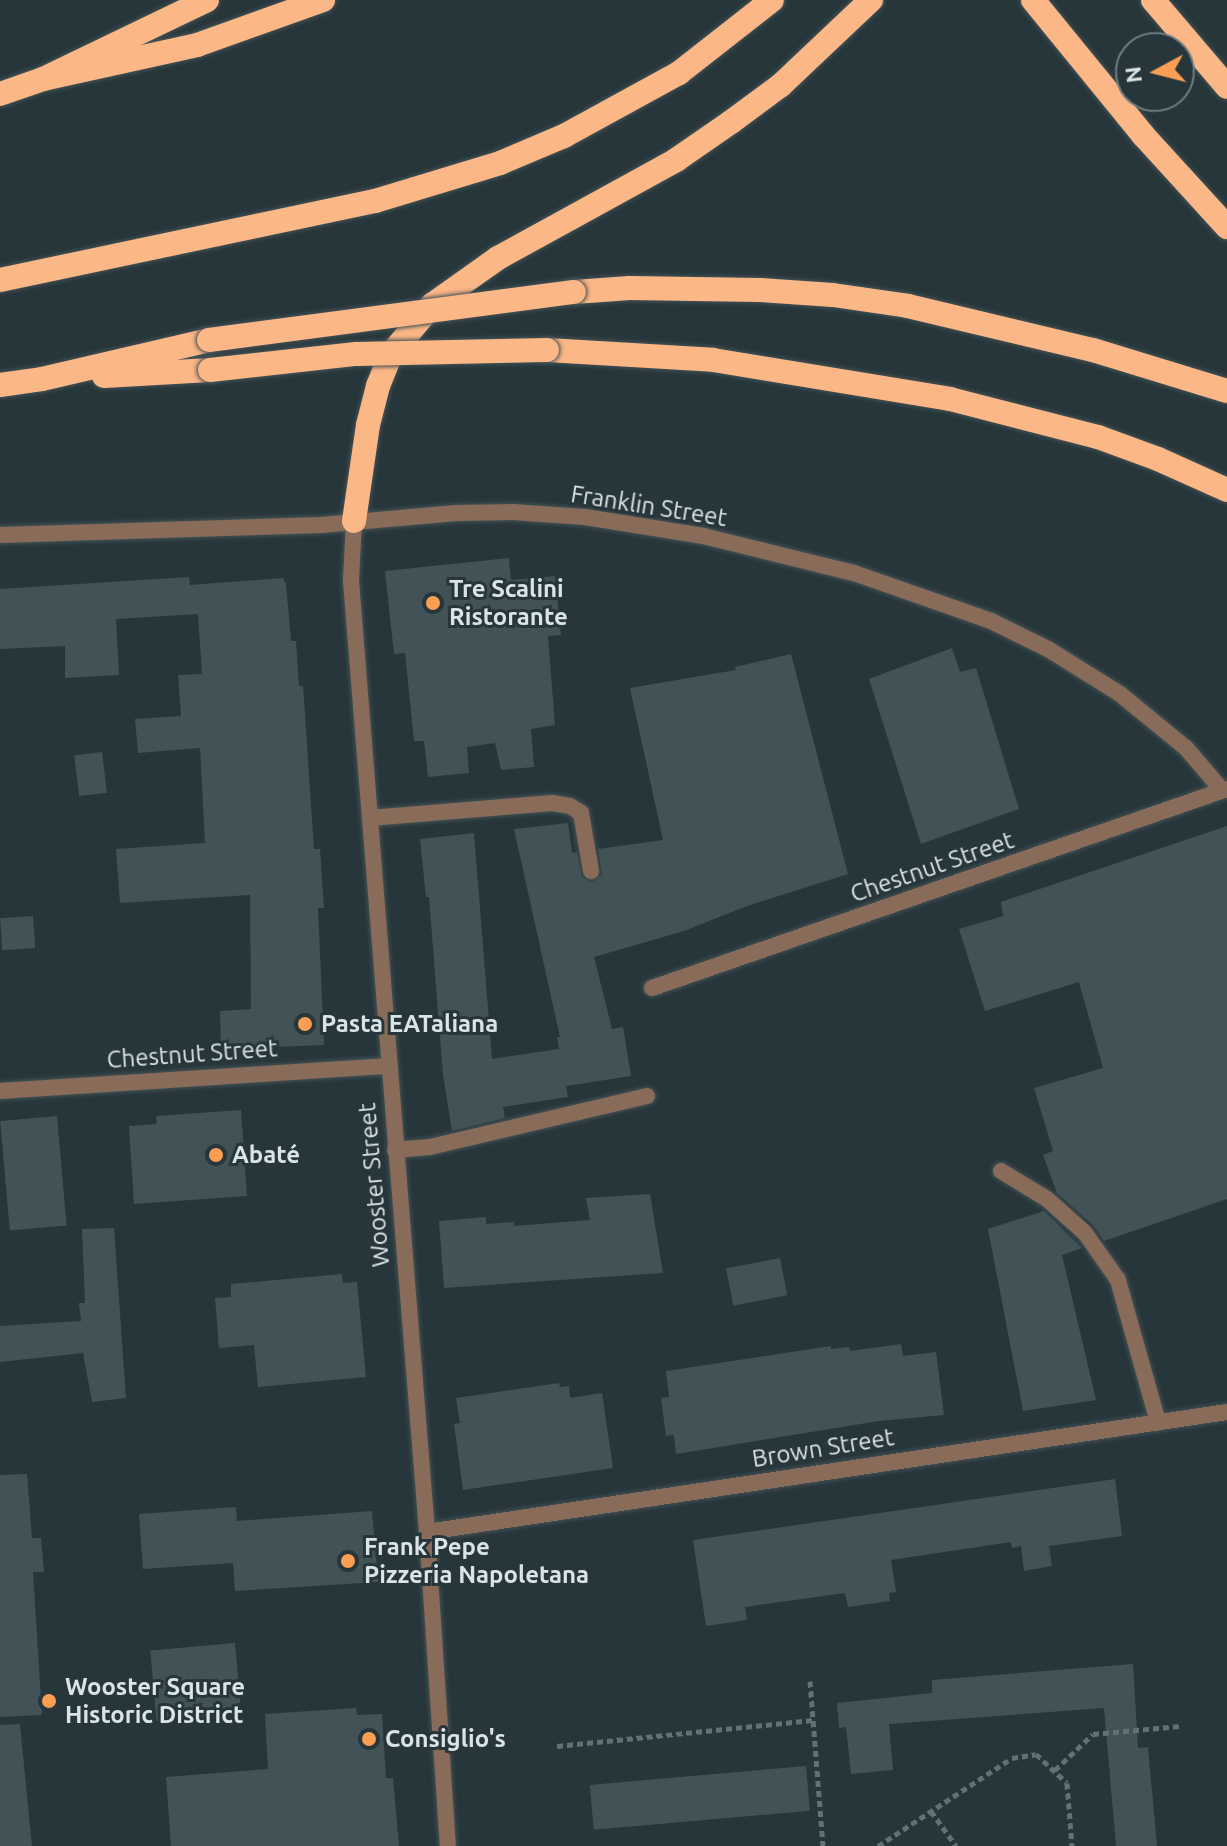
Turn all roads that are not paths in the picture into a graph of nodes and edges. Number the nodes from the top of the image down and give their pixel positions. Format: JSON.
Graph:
{"nodes":[{"id":1,"x":207,"y":0,"type":"edge"},
{"id":2,"x":323,"y":0,"type":"edge"},
{"id":3,"x":772,"y":0,"type":"edge"},
{"id":4,"x":871,"y":0,"type":"edge"},
{"id":5,"x":1033,"y":0,"type":"edge"},
{"id":6,"x":1153,"y":0,"type":"edge"},
{"id":7,"x":43,"y":79,"type":"junction"},
{"id":8,"x":1227,"y":87,"type":"edge"},
{"id":9,"x":0,"y":94,"type":"edge"},
{"id":10,"x":1227,"y":227,"type":"edge"},
{"id":11,"x":0,"y":280,"type":"edge"},
{"id":12,"x":42,"y":379,"type":"junction"},
{"id":13,"x":0,"y":385,"type":"edge"},
{"id":14,"x":1227,"y":391,"type":"edge"},
{"id":15,"x":1227,"y":490,"type":"edge"},
{"id":16,"x":354,"y":521,"type":"junction"},
{"id":17,"x":0,"y":535,"type":"edge"},
{"id":18,"x":1224,"y":789,"type":"edge"},
{"id":19,"x":370,"y":818,"type":"junction"},
{"id":20,"x":591,"y":871,"type":"dead end"},
{"id":21,"x":652,"y":988,"type":"dead end"},
{"id":22,"x":388,"y":1066,"type":"junction"},
{"id":23,"x":0,"y":1091,"type":"edge"},
{"id":24,"x":647,"y":1096,"type":"dead end"},
{"id":25,"x":395,"y":1150,"type":"junction"},
{"id":26,"x":1001,"y":1171,"type":"dead end"},
{"id":27,"x":1227,"y":1412,"type":"edge"},
{"id":28,"x":1158,"y":1422,"type":"junction"},
{"id":29,"x":427,"y":1532,"type":"junction"},
{"id":30,"x":448,"y":1846,"type":"edge"}],
"edges":[{"from":1,"to":7,"type":"highway"},
{"from":2,"to":7,"type":"highway"},
{"from":3,"to":11,"type":"highway"},
{"from":4,"to":16,"type":"highway"},
{"from":5,"to":10,"type":"highway"},
{"from":6,"to":8,"type":"highway"},
{"from":7,"to":9,"type":"highway"},
{"from":12,"to":13,"type":"highway"},
{"from":12,"to":14,"type":"highway","bridge":true},
{"from":12,"to":15,"type":"highway","bridge":true},
{"from":16,"to":17,"type":"street","name":"Franklin Street"},
{"from":16,"to":18,"type":"street","name":"Franklin Street"},
{"from":16,"to":19,"type":"street","name":"Wooster Street"},
{"from":18,"to":21,"type":"street","name":"Chestnut Street"},
{"from":19,"to":20,"type":"street"},
{"from":19,"to":22,"type":"street","name":"Wooster Street"},
{"from":22,"to":23,"type":"street","name":"Chestnut Street"},
{"from":22,"to":25,"type":"street","name":"Wooster Street"},
{"from":24,"to":25,"type":"street"},
{"from":25,"to":29,"type":"street","name":"Wooster Street"},
{"from":26,"to":28,"type":"street"},
{"from":27,"to":28,"type":"street","name":"Brown Street"},
{"from":28,"to":29,"type":"street","name":"Brown Street"},
{"from":29,"to":30,"type":"street","name":"Wooster Street"}]}
